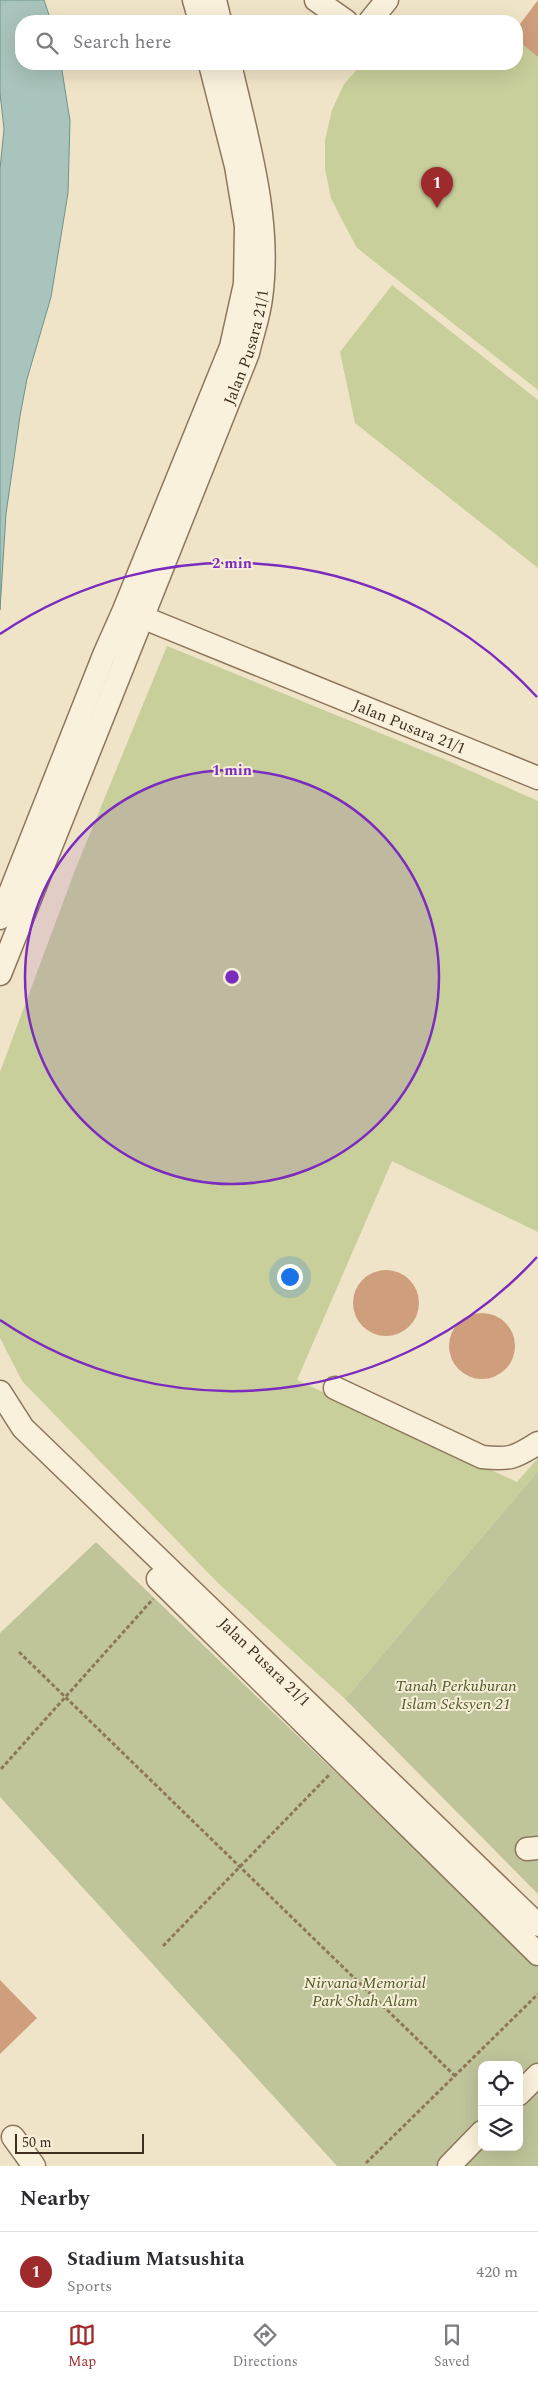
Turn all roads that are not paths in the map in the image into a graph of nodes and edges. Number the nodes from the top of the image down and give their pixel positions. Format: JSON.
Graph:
{"nodes":[{"id":1,"x":194,"y":0,"type":"edge"},
{"id":2,"x":215,"y":0,"type":"edge"},
{"id":3,"x":388,"y":0,"type":"edge"},
{"id":4,"x":324,"y":2,"type":"edge"},
{"id":5,"x":198,"y":15,"type":"edge"},
{"id":6,"x":219,"y":15,"type":"edge"},
{"id":7,"x":339,"y":15,"type":"edge"},
{"id":8,"x":375,"y":15,"type":"edge"},
{"id":9,"x":212,"y":70,"type":"edge"},
{"id":10,"x":231,"y":70,"type":"edge"},
{"id":11,"x":133,"y":613,"type":"junction"},
{"id":12,"x":538,"y":778,"type":"edge"},
{"id":13,"x":0,"y":918,"type":"edge"},
{"id":14,"x":0,"y":974,"type":"edge"},
{"id":15,"x":335,"y":1388,"type":"dead end"},
{"id":16,"x":0,"y":1392,"type":"edge"},
{"id":17,"x":0,"y":1420,"type":"edge"},
{"id":18,"x":538,"y":1443,"type":"edge"},
{"id":19,"x":538,"y":1925,"type":"edge"},
{"id":20,"x":538,"y":1954,"type":"edge"},
{"id":21,"x":538,"y":2075,"type":"edge"},
{"id":22,"x":523,"y":2090,"type":"edge"},
{"id":23,"x":478,"y":2136,"type":"edge"},
{"id":24,"x":13,"y":2137,"type":"dead end"},
{"id":25,"x":34,"y":2166,"type":"edge"},
{"id":26,"x":449,"y":2166,"type":"edge"}],
"edges":[{"from":1,"to":5,"type":"street"},
{"from":2,"to":6,"type":"street"},
{"from":3,"to":8,"type":"street"},
{"from":4,"to":7,"type":"street"},
{"from":9,"to":11,"type":"street","name":"Jalan Pusara 21/1"},
{"from":10,"to":11,"type":"street","name":"Jalan Pusara 21/1"},
{"from":11,"to":12,"type":"street","name":"Jalan Pusara 21/1"},
{"from":11,"to":13,"type":"street","name":"Jalan Pusara 21/1"},
{"from":11,"to":14,"type":"street","name":"Jalan Pusara 21/1"},
{"from":15,"to":18,"type":"street"},
{"from":16,"to":19,"type":"street","name":"Jalan Pusara 21/1"},
{"from":17,"to":20,"type":"street","name":"Jalan Pusara 21/1"},
{"from":21,"to":22,"type":"street"},
{"from":23,"to":26,"type":"street"},
{"from":24,"to":25,"type":"street"}]}
